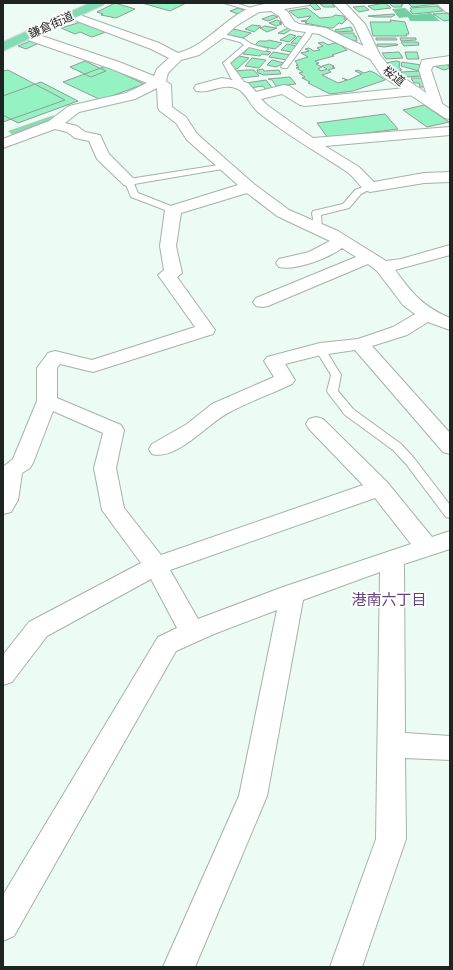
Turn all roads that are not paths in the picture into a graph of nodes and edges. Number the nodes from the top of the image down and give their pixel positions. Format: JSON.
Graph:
{"nodes":[{"id":1,"x":84,"y":3,"type":"edge"},
{"id":2,"x":99,"y":3,"type":"edge"},
{"id":3,"x":226,"y":3,"type":"edge"},
{"id":4,"x":305,"y":3,"type":"edge"},
{"id":5,"x":339,"y":3,"type":"edge"},
{"id":6,"x":442,"y":3,"type":"edge"},
{"id":7,"x":274,"y":7,"type":"junction"},
{"id":8,"x":450,"y":10,"type":"edge"},
{"id":9,"x":73,"y":16,"type":"junction"},
{"id":10,"x":254,"y":16,"type":"junction"},
{"id":11,"x":311,"y":29,"type":"junction"},
{"id":12,"x":219,"y":35,"type":"junction"},
{"id":13,"x":29,"y":36,"type":"junction"},
{"id":14,"x":3,"y":40,"type":"edge"},
{"id":15,"x":247,"y":45,"type":"junction"},
{"id":16,"x":3,"y":47,"type":"edge"},
{"id":17,"x":264,"y":49,"type":"dead end"},
{"id":18,"x":374,"y":56,"type":"junction"},
{"id":19,"x":177,"y":57,"type":"junction"},
{"id":20,"x":450,"y":60,"type":"edge"},
{"id":21,"x":285,"y":67,"type":"dead end"},
{"id":22,"x":425,"y":70,"type":"junction"},
{"id":23,"x":450,"y":72,"type":"edge"},
{"id":24,"x":159,"y":82,"type":"junction"},
{"id":25,"x":243,"y":86,"type":"junction"},
{"id":26,"x":201,"y":88,"type":"dead end"},
{"id":27,"x":415,"y":91,"type":"junction"},
{"id":28,"x":253,"y":97,"type":"junction"},
{"id":29,"x":436,"y":106,"type":"junction"},
{"id":30,"x":450,"y":115,"type":"edge"},
{"id":31,"x":54,"y":124,"type":"junction"},
{"id":32,"x":450,"y":131,"type":"edge"},
{"id":33,"x":5,"y":141,"type":"edge"},
{"id":34,"x":310,"y":143,"type":"junction"},
{"id":35,"x":224,"y":166,"type":"junction"},
{"id":36,"x":450,"y":177,"type":"edge"},
{"id":37,"x":129,"y":182,"type":"junction"},
{"id":38,"x":249,"y":187,"type":"junction"},
{"id":39,"x":370,"y":187,"type":"junction"},
{"id":40,"x":173,"y":210,"type":"junction"},
{"id":41,"x":318,"y":229,"type":"junction"},
{"id":42,"x":341,"y":241,"type":"junction"},
{"id":43,"x":450,"y":250,"type":"edge"},
{"id":44,"x":285,"y":263,"type":"dead end"},
{"id":45,"x":376,"y":263,"type":"junction"},
{"id":46,"x":262,"y":302,"type":"dead end"},
{"id":47,"x":427,"y":315,"type":"junction"},
{"id":48,"x":450,"y":324,"type":"edge"},
{"id":49,"x":360,"y":344,"type":"junction"},
{"id":50,"x":320,"y":349,"type":"junction"},
{"id":51,"x":47,"y":401,"type":"junction"},
{"id":52,"x":316,"y":424,"type":"dead end"},
{"id":53,"x":449,"y":446,"type":"edge"},
{"id":54,"x":160,"y":449,"type":"dead end"},
{"id":55,"x":379,"y":488,"type":"junction"},
{"id":56,"x":3,"y":506,"type":"edge"},
{"id":57,"x":450,"y":514,"type":"edge"},
{"id":58,"x":438,"y":544,"type":"edge"},
{"id":59,"x":392,"y":559,"type":"junction"},
{"id":60,"x":156,"y":566,"type":"junction"},
{"id":61,"x":292,"y":594,"type":"junction"},
{"id":62,"x":192,"y":631,"type":"junction"},
{"id":63,"x":3,"y":674,"type":"edge"},
{"id":64,"x":391,"y":745,"type":"junction"},
{"id":65,"x":450,"y":748,"type":"edge"},
{"id":66,"x":3,"y":925,"type":"edge"},
{"id":67,"x":179,"y":967,"type":"edge"},
{"id":68,"x":346,"y":967,"type":"edge"}],
"edges":[{"from":1,"to":14,"type":"main road","name":"鎌倉街道"},
{"from":2,"to":9,"type":"main road","name":"鎌倉街道"},
{"from":3,"to":10,"type":"lane"},
{"from":4,"to":7,"type":"street"},
{"from":5,"to":18,"type":"street","name":"桜道"},
{"from":6,"to":8,"type":"street"},
{"from":7,"to":10,"type":"street"},
{"from":7,"to":11,"type":"street"},
{"from":9,"to":13,"type":"main road","name":"鎌倉街道"},
{"from":9,"to":19,"type":"street"},
{"from":10,"to":12,"type":"street"},
{"from":11,"to":18,"type":"street"},
{"from":11,"to":21,"type":"lane"},
{"from":12,"to":15,"type":"lane"},
{"from":12,"to":19,"type":"street"},
{"from":13,"to":16,"type":"main road","name":"鎌倉街道"},
{"from":13,"to":24,"type":"street"},
{"from":15,"to":17,"type":"lane"},
{"from":15,"to":25,"type":"lane"},
{"from":18,"to":27,"type":"street","name":"桜道"},
{"from":19,"to":24,"type":"street"},
{"from":20,"to":22,"type":"street"},
{"from":22,"to":23,"type":"street"},
{"from":22,"to":29,"type":"street"},
{"from":24,"to":31,"type":"street"},
{"from":24,"to":35,"type":"street"},
{"from":25,"to":26,"type":"street"},
{"from":25,"to":28,"type":"street"},
{"from":27,"to":28,"type":"street"},
{"from":27,"to":29,"type":"street","name":"桜道"},
{"from":28,"to":34,"type":"street"},
{"from":29,"to":30,"type":"street","name":"桜道"},
{"from":31,"to":33,"type":"street"},
{"from":31,"to":37,"type":"street"},
{"from":32,"to":34,"type":"street"},
{"from":34,"to":39,"type":"street"},
{"from":35,"to":37,"type":"lane"},
{"from":35,"to":38,"type":"street"},
{"from":36,"to":39,"type":"street"},
{"from":37,"to":40,"type":"lane"},
{"from":38,"to":40,"type":"street"},
{"from":38,"to":41,"type":"street"},
{"from":39,"to":41,"type":"lane"},
{"from":40,"to":51,"type":"street"},
{"from":41,"to":42,"type":"street"},
{"from":42,"to":44,"type":"street"},
{"from":42,"to":45,"type":"street"},
{"from":43,"to":45,"type":"street"},
{"from":45,"to":46,"type":"street"},
{"from":45,"to":47,"type":"street"},
{"from":47,"to":48,"type":"street"},
{"from":47,"to":49,"type":"street"},
{"from":49,"to":50,"type":"street"},
{"from":49,"to":53,"type":"street"},
{"from":50,"to":54,"type":"street"},
{"from":50,"to":57,"type":"lane"},
{"from":51,"to":56,"type":"street"},
{"from":51,"to":60,"type":"street"},
{"from":52,"to":55,"type":"street"},
{"from":55,"to":58,"type":"street"},
{"from":55,"to":60,"type":"street"},
{"from":58,"to":59,"type":"street"},
{"from":59,"to":61,"type":"street"},
{"from":59,"to":64,"type":"street"},
{"from":60,"to":62,"type":"street"},
{"from":60,"to":63,"type":"street"},
{"from":61,"to":62,"type":"street"},
{"from":61,"to":67,"type":"street"},
{"from":62,"to":66,"type":"street"},
{"from":64,"to":65,"type":"street"},
{"from":64,"to":68,"type":"street"}]}
